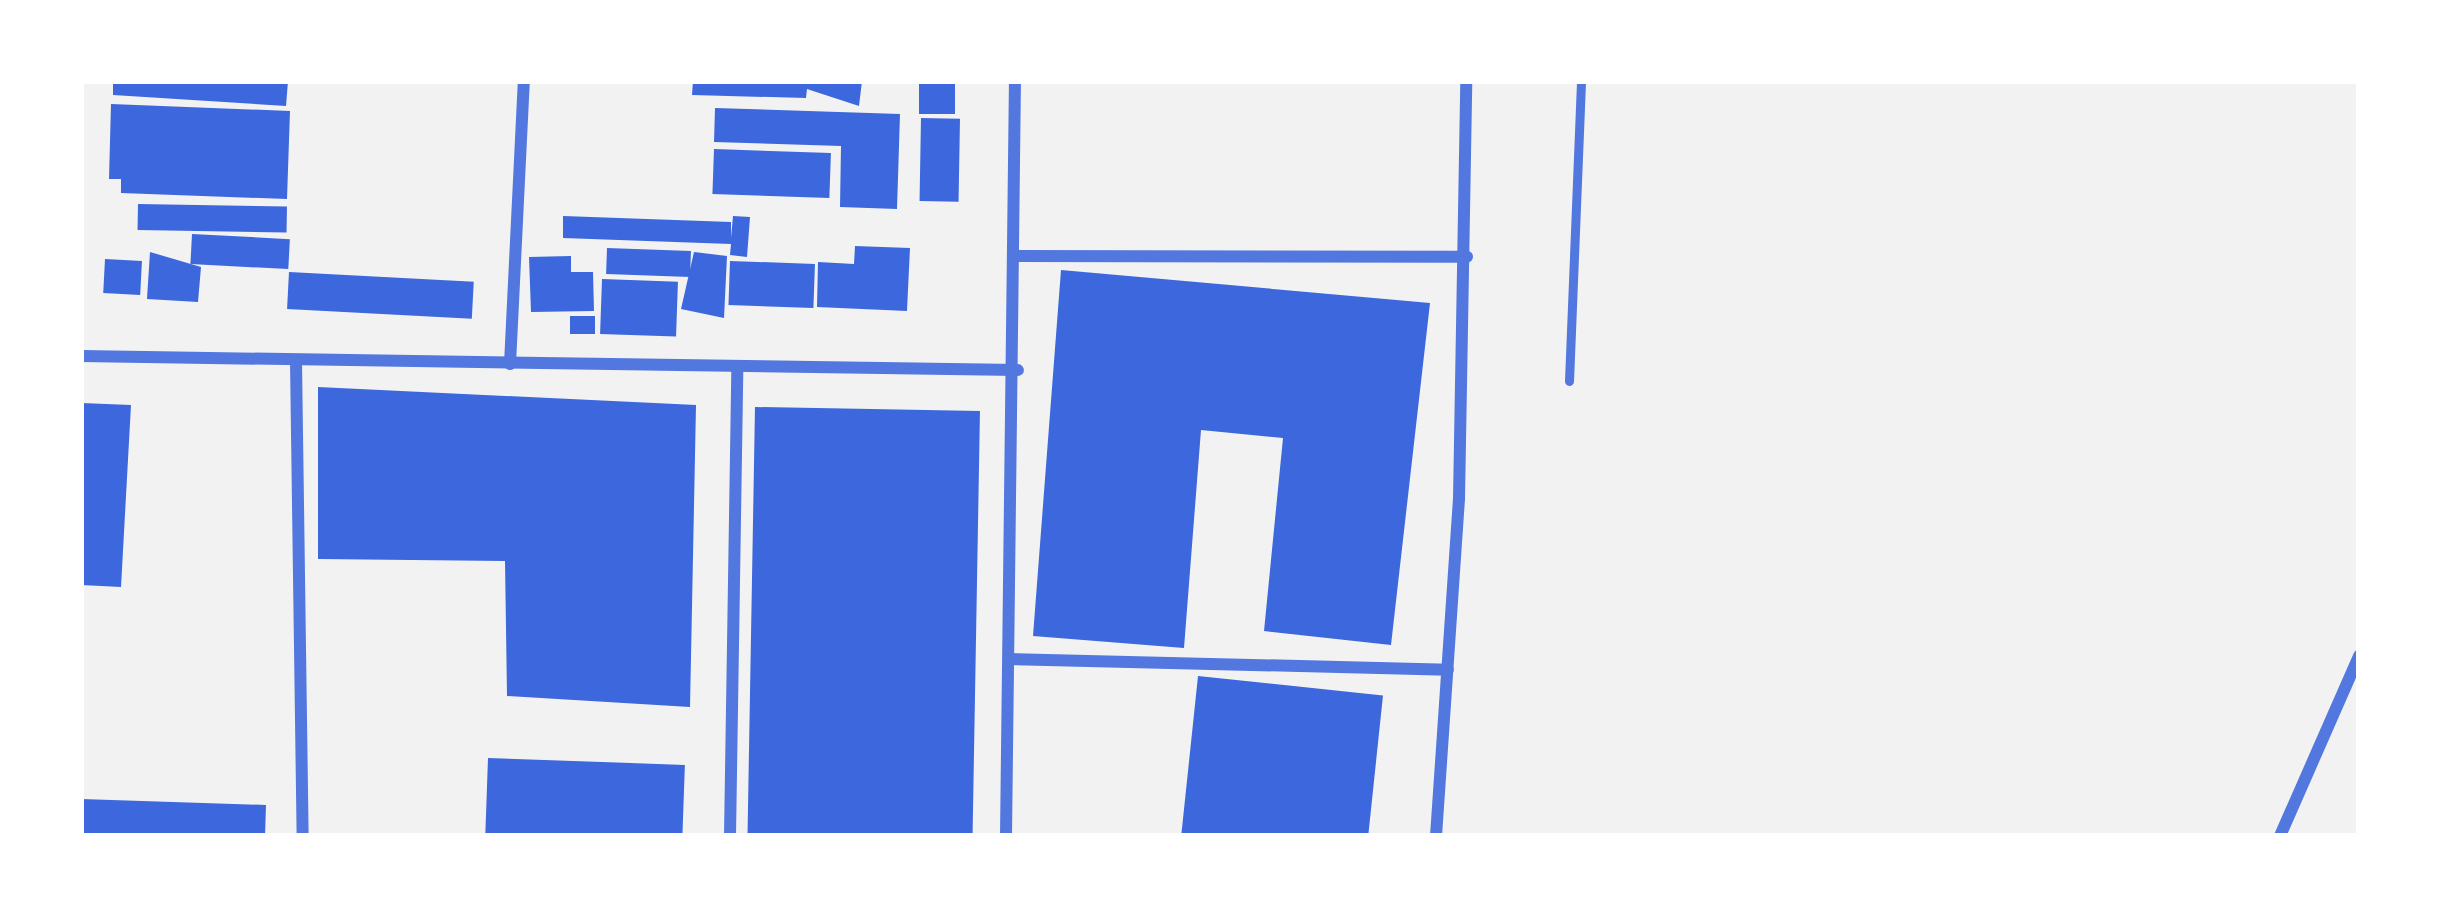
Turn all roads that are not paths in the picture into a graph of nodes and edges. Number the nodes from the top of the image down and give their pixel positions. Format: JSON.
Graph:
{"nodes":[{"id":1,"x":524,"y":81,"type":"edge"},
{"id":2,"x":1015,"y":81,"type":"edge"},
{"id":3,"x":1466,"y":81,"type":"edge"},
{"id":4,"x":1581,"y":81,"type":"edge"},
{"id":5,"x":1015,"y":256,"type":"junction"},
{"id":6,"x":1467,"y":257,"type":"junction"},
{"id":7,"x":81,"y":356,"type":"edge"},
{"id":8,"x":296,"y":361,"type":"junction"},
{"id":9,"x":510,"y":364,"type":"junction"},
{"id":10,"x":737,"y":367,"type":"junction"},
{"id":11,"x":1018,"y":370,"type":"junction"},
{"id":12,"x":1569,"y":381,"type":"dead end"},
{"id":13,"x":2359,"y":656,"type":"edge"},
{"id":14,"x":1010,"y":659,"type":"junction"},
{"id":15,"x":1448,"y":670,"type":"junction"},
{"id":16,"x":303,"y":836,"type":"edge"},
{"id":17,"x":730,"y":836,"type":"edge"},
{"id":18,"x":1006,"y":836,"type":"edge"},
{"id":19,"x":1436,"y":836,"type":"edge"},
{"id":20,"x":2280,"y":836,"type":"edge"}],
"edges":[{"from":1,"to":9,"type":"street"},
{"from":2,"to":5,"type":"street"},
{"from":3,"to":6,"type":"street"},
{"from":4,"to":12,"type":"lane"},
{"from":5,"to":6,"type":"street"},
{"from":5,"to":11,"type":"street"},
{"from":6,"to":15,"type":"street"},
{"from":7,"to":8,"type":"street"},
{"from":8,"to":9,"type":"street"},
{"from":8,"to":16,"type":"street"},
{"from":9,"to":10,"type":"street"},
{"from":10,"to":11,"type":"street"},
{"from":10,"to":17,"type":"street"},
{"from":11,"to":14,"type":"street"},
{"from":13,"to":20,"type":"street"},
{"from":14,"to":15,"type":"street"},
{"from":14,"to":18,"type":"street"},
{"from":15,"to":19,"type":"street"}]}
